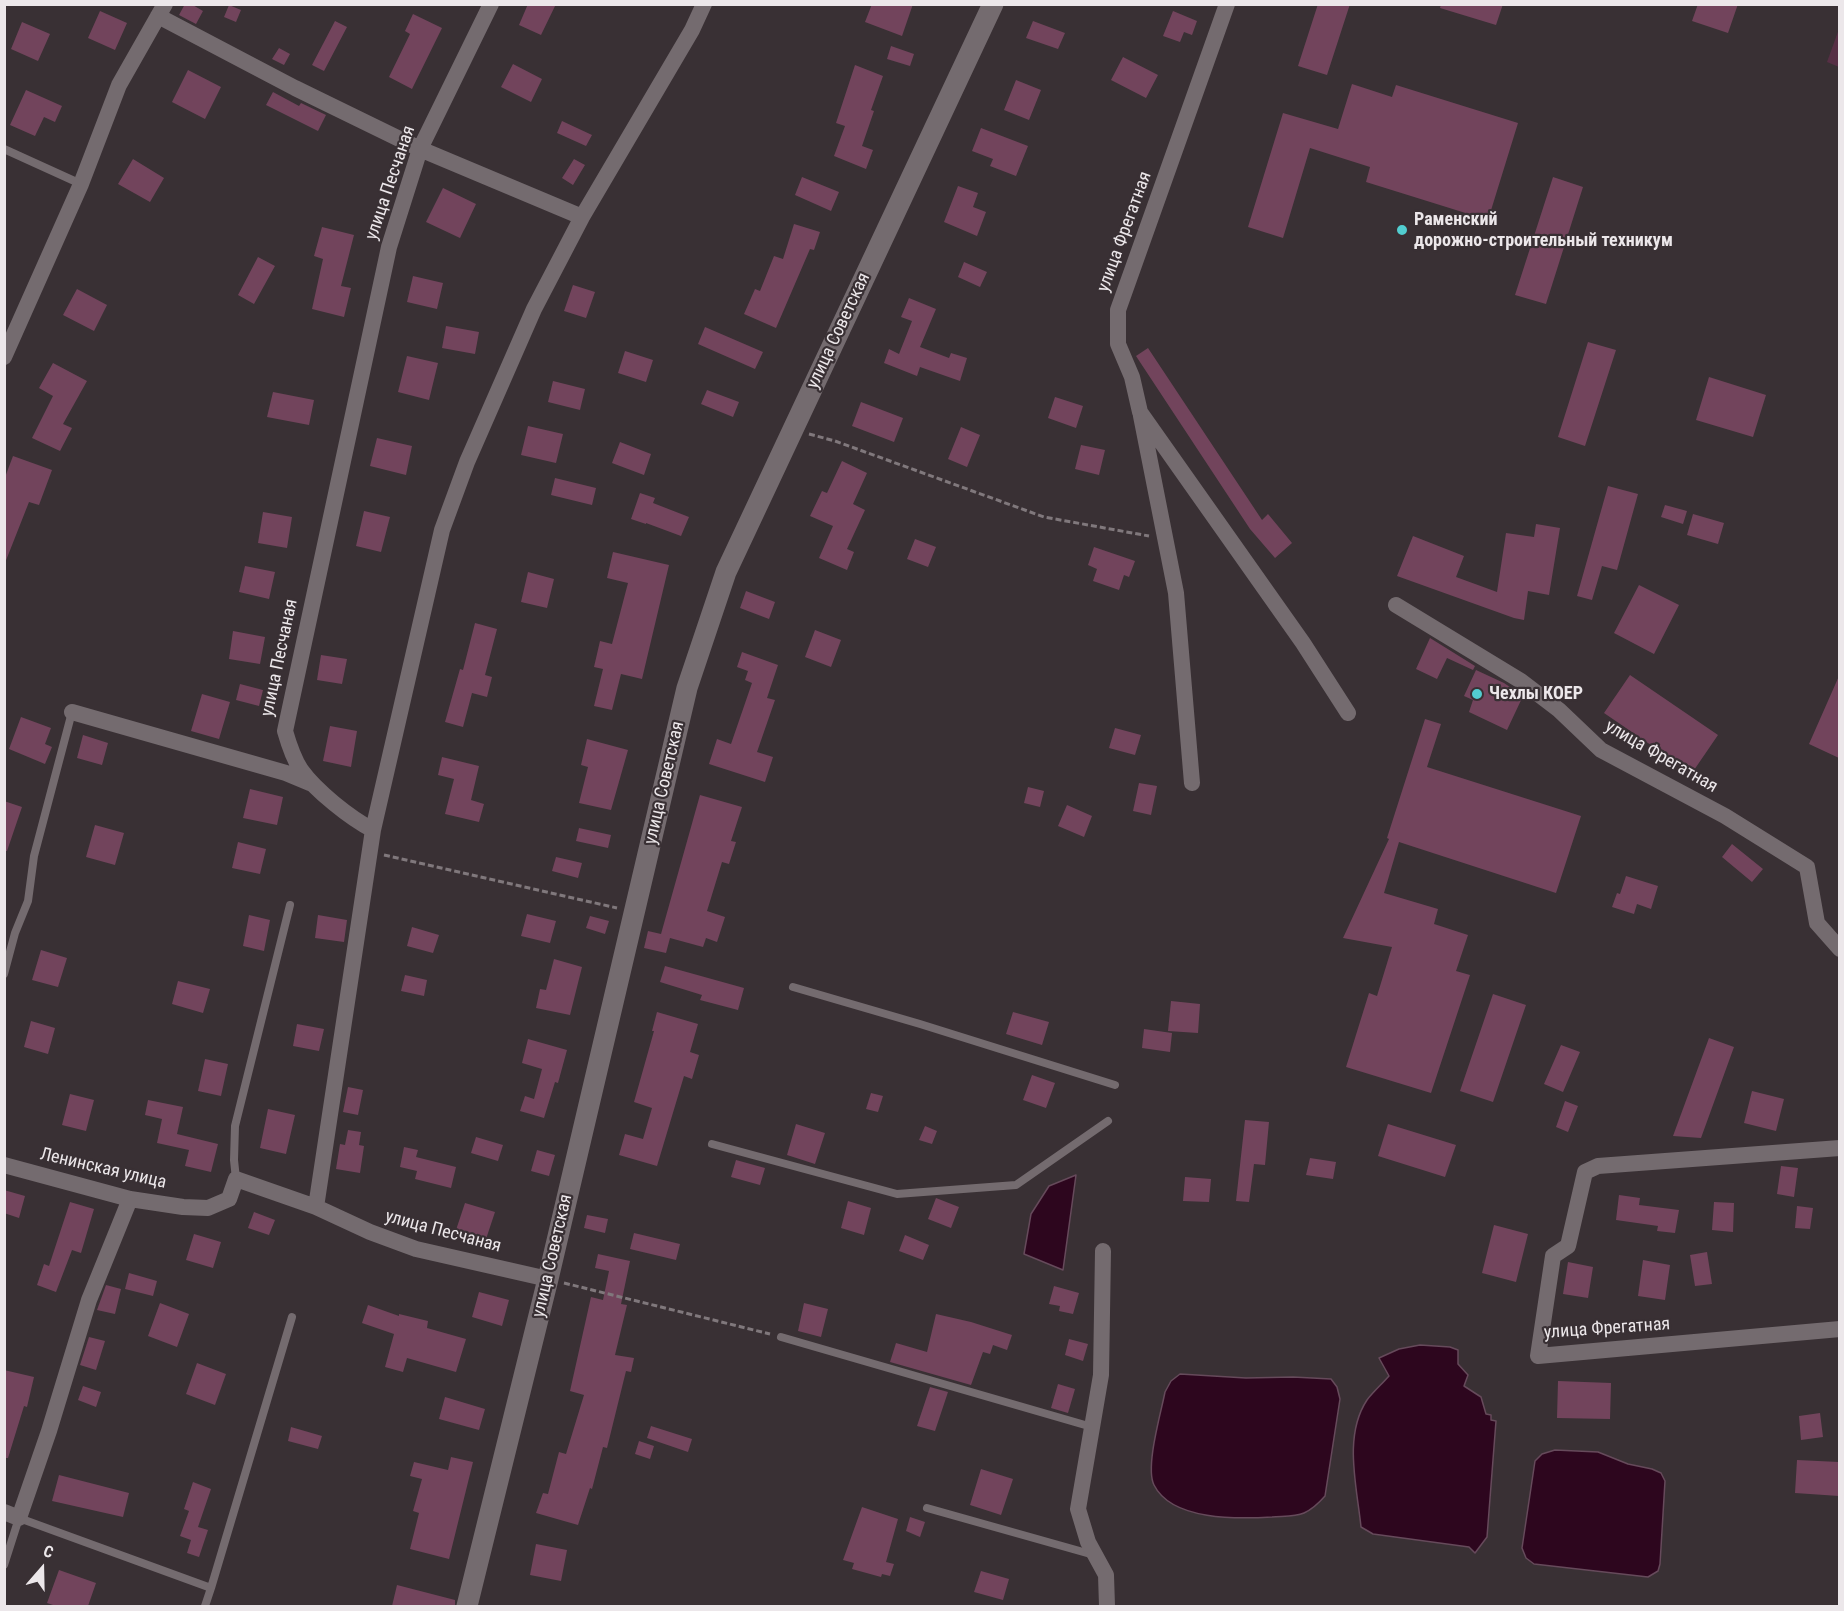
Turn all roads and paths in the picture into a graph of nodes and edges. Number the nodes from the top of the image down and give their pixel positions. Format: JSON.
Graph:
{"nodes":[{"id":1,"x":491,"y":4,"type":"edge"},
{"id":2,"x":704,"y":4,"type":"edge"},
{"id":3,"x":993,"y":4,"type":"edge"},
{"id":4,"x":1227,"y":4,"type":"edge"},
{"id":5,"x":162,"y":10,"type":"edge"},
{"id":6,"x":4,"y":149,"type":"edge"},
{"id":7,"x":420,"y":149,"type":"junction"},
{"id":8,"x":81,"y":184,"type":"junction"},
{"id":9,"x":582,"y":217,"type":"junction"},
{"id":10,"x":4,"y":357,"type":"edge"},
{"id":11,"x":1140,"y":412,"type":"junction"},
{"id":12,"x":793,"y":429,"type":"junction"},
{"id":13,"x":1165,"y":538,"type":"junction"},
{"id":14,"x":1396,"y":605,"type":"dead end"},
{"id":15,"x":72,"y":712,"type":"joint"},
{"id":16,"x":1348,"y":713,"type":"dead end"},
{"id":17,"x":1192,"y":783,"type":"dead end"},
{"id":18,"x":317,"y":786,"type":"junction"},
{"id":19,"x":373,"y":830,"type":"junction"},
{"id":20,"x":370,"y":852,"type":"junction"},
{"id":21,"x":290,"y":905,"type":"dead end"},
{"id":22,"x":634,"y":912,"type":"junction"},
{"id":23,"x":1839,"y":949,"type":"edge"},
{"id":24,"x":4,"y":974,"type":"edge"},
{"id":25,"x":793,"y":987,"type":"dead end"},
{"id":26,"x":1115,"y":1085,"type":"dead end"},
{"id":27,"x":1108,"y":1121,"type":"dead end"},
{"id":28,"x":712,"y":1144,"type":"dead end"},
{"id":29,"x":1839,"y":1148,"type":"edge"},
{"id":30,"x":4,"y":1165,"type":"edge"},
{"id":31,"x":236,"y":1179,"type":"junction"},
{"id":32,"x":130,"y":1199,"type":"junction"},
{"id":33,"x":315,"y":1208,"type":"junction"},
{"id":34,"x":1103,"y":1251,"type":"dead end"},
{"id":35,"x":548,"y":1279,"type":"junction"},
{"id":36,"x":292,"y":1317,"type":"dead end"},
{"id":37,"x":1839,"y":1329,"type":"edge"},
{"id":38,"x":781,"y":1337,"type":"joint"},
{"id":39,"x":1092,"y":1426,"type":"junction"},
{"id":40,"x":927,"y":1508,"type":"dead end"},
{"id":41,"x":12,"y":1515,"type":"edge"},
{"id":42,"x":1096,"y":1556,"type":"junction"},
{"id":43,"x":4,"y":1565,"type":"edge"},
{"id":44,"x":211,"y":1588,"type":"junction"},
{"id":45,"x":205,"y":1606,"type":"edge"},
{"id":46,"x":467,"y":1606,"type":"edge"},
{"id":47,"x":1107,"y":1606,"type":"edge"}],
"edges":[{"from":1,"to":7,"type":"street","name":"улица Песчаная"},
{"from":2,"to":9,"type":"street"},
{"from":3,"to":12,"type":"street","name":"улица Советская"},
{"from":4,"to":11,"type":"street","name":"улица Фрегатная"},
{"from":5,"to":7,"type":"street"},
{"from":5,"to":8,"type":"street"},
{"from":6,"to":8,"type":"lane"},
{"from":7,"to":9,"type":"street"},
{"from":7,"to":18,"type":"street","name":"улица Песчаная"},
{"from":8,"to":10,"type":"street"},
{"from":9,"to":19,"type":"street"},
{"from":11,"to":13,"type":"street"},
{"from":11,"to":16,"type":"street","name":"улица Фрегатная"},
{"from":12,"to":13,"type":"path"},
{"from":12,"to":22,"type":"street","name":"улица Советская"},
{"from":13,"to":17,"type":"street"},
{"from":14,"to":23,"type":"street","name":"улица Фрегатная"},
{"from":15,"to":18,"type":"street"},
{"from":15,"to":24,"type":"lane"},
{"from":18,"to":19,"type":"street","name":"улица Песчаная"},
{"from":19,"to":20,"type":"street"},
{"from":20,"to":22,"type":"path"},
{"from":20,"to":33,"type":"street"},
{"from":21,"to":31,"type":"lane"},
{"from":22,"to":35,"type":"street","name":"улица Советская"},
{"from":25,"to":26,"type":"lane"},
{"from":27,"to":28,"type":"lane"},
{"from":29,"to":37,"type":"street","name":"улица Фрегатная"},
{"from":30,"to":32,"type":"street","name":"Ленинская улица"},
{"from":31,"to":32,"type":"street","name":"Ленинская улица"},
{"from":31,"to":33,"type":"street"},
{"from":32,"to":41,"type":"street"},
{"from":33,"to":35,"type":"street","name":"улица Песчаная"},
{"from":34,"to":39,"type":"street"},
{"from":35,"to":38,"type":"path"},
{"from":35,"to":46,"type":"street","name":"улица Советская"},
{"from":36,"to":44,"type":"lane"},
{"from":38,"to":39,"type":"lane"},
{"from":39,"to":42,"type":"street"},
{"from":40,"to":42,"type":"lane"},
{"from":41,"to":43,"type":"lane"},
{"from":41,"to":44,"type":"lane"},
{"from":42,"to":47,"type":"street"},
{"from":44,"to":45,"type":"lane"}]}
